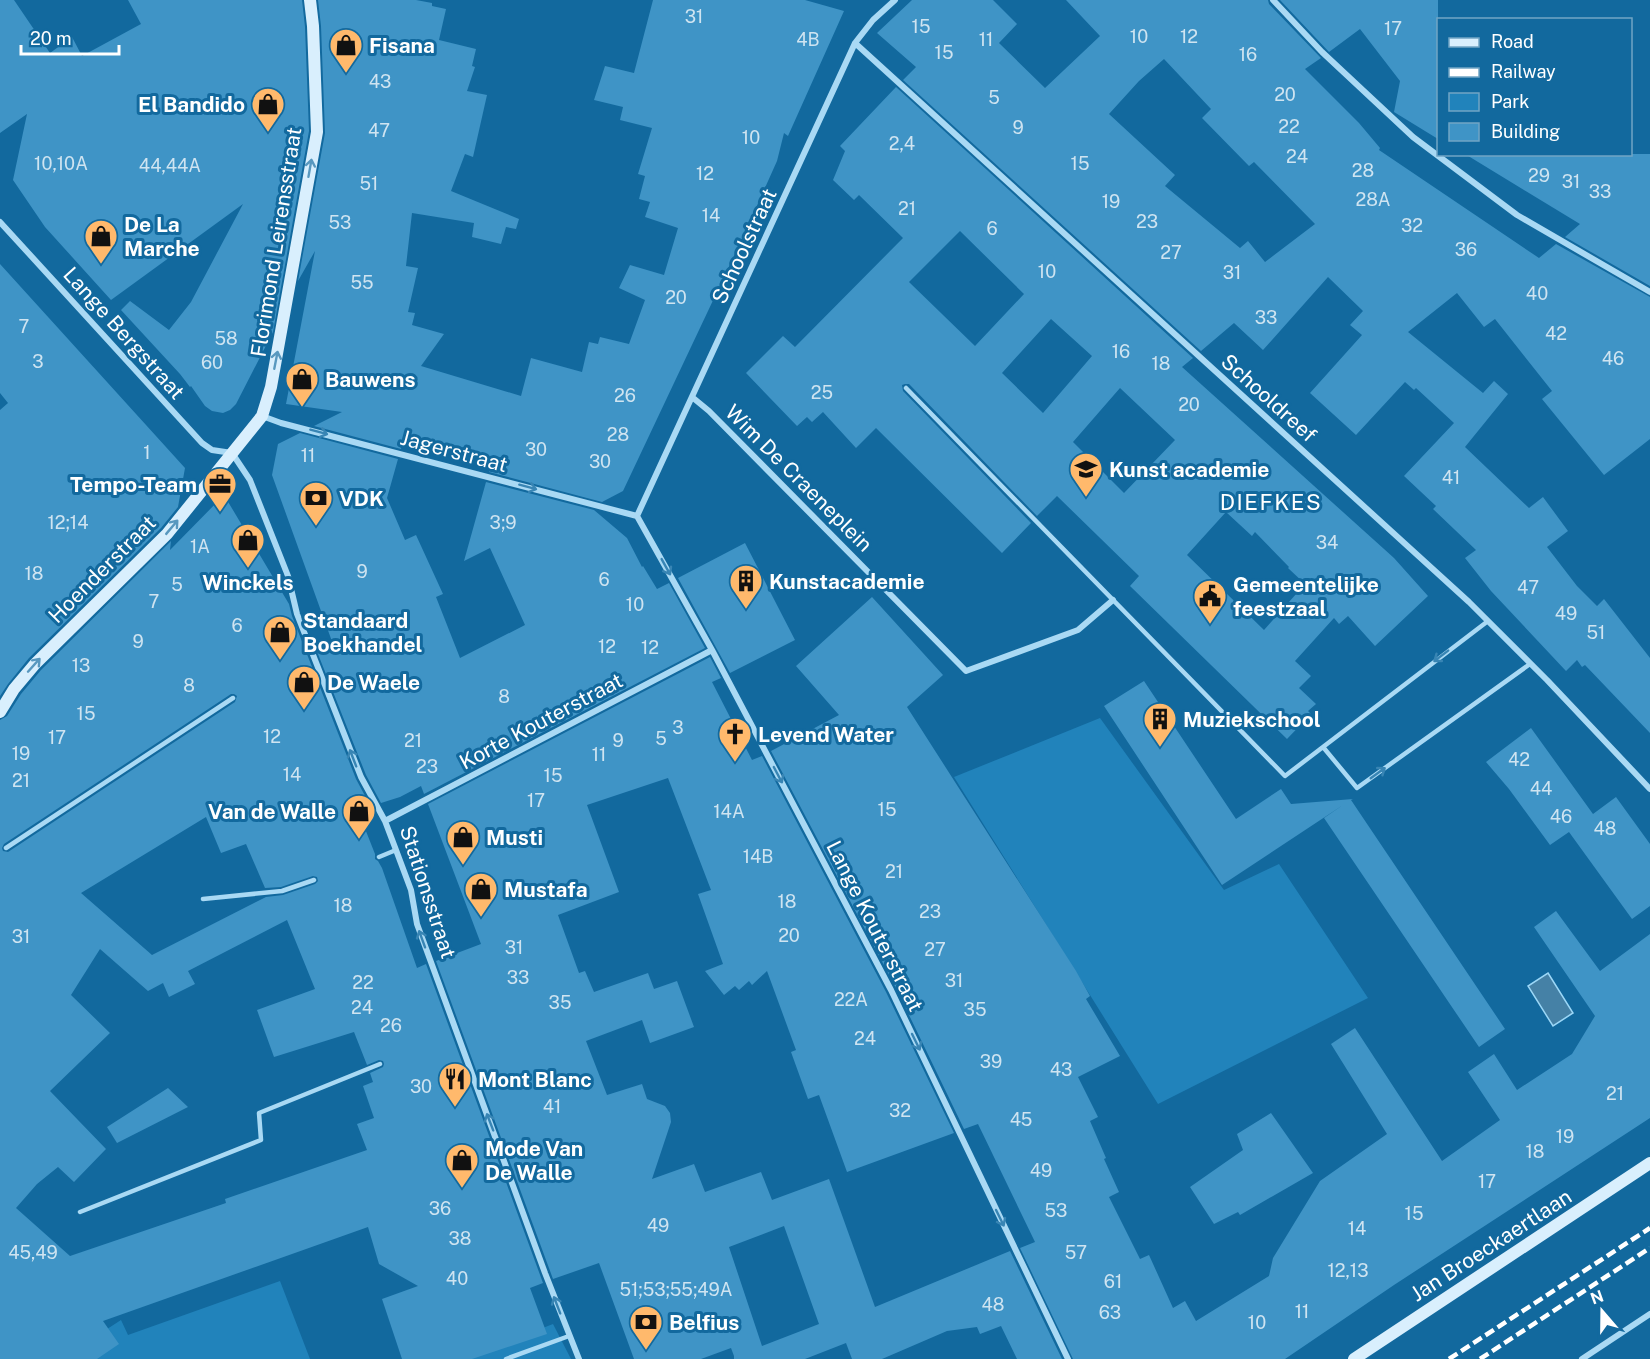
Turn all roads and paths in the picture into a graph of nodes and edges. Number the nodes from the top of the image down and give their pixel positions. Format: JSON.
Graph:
{"nodes":[{"id":1,"x":310,"y":0,"type":"edge"},
{"id":2,"x":895,"y":0,"type":"edge"},
{"id":3,"x":1273,"y":0,"type":"edge"},
{"id":4,"x":855,"y":43,"type":"junction"},
{"id":5,"x":1437,"y":155,"type":"edge"},
{"id":6,"x":1438,"y":156,"type":"edge"},
{"id":7,"x":0,"y":222,"type":"edge"},
{"id":8,"x":1650,"y":292,"type":"edge"},
{"id":9,"x":906,"y":388,"type":"dead end"},
{"id":10,"x":692,"y":397,"type":"junction"},
{"id":11,"x":262,"y":416,"type":"junction"},
{"id":12,"x":232,"y":453,"type":"junction"},
{"id":13,"x":637,"y":516,"type":"junction"},
{"id":14,"x":1113,"y":600,"type":"junction"},
{"id":15,"x":1488,"y":621,"type":"junction"},
{"id":16,"x":712,"y":650,"type":"junction"},
{"id":17,"x":1530,"y":664,"type":"junction"},
{"id":18,"x":233,"y":698,"type":"dead end"},
{"id":19,"x":0,"y":712,"type":"edge"},
{"id":20,"x":1323,"y":747,"type":"junction"},
{"id":21,"x":1650,"y":789,"type":"edge"},
{"id":22,"x":385,"y":821,"type":"junction"},
{"id":23,"x":6,"y":848,"type":"dead end"},
{"id":24,"x":396,"y":850,"type":"junction"},
{"id":25,"x":379,"y":856,"type":"dead end"},
{"id":26,"x":314,"y":880,"type":"dead end"},
{"id":27,"x":203,"y":898,"type":"dead end"},
{"id":28,"x":380,"y":1064,"type":"dead end"},
{"id":29,"x":1650,"y":1163,"type":"edge"},
{"id":30,"x":80,"y":1212,"type":"dead end"},
{"id":31,"x":1650,"y":1314,"type":"edge"},
{"id":32,"x":569,"y":1336,"type":"junction"},
{"id":33,"x":506,"y":1359,"type":"edge"},
{"id":34,"x":578,"y":1359,"type":"edge"},
{"id":35,"x":1068,"y":1359,"type":"edge"},
{"id":36,"x":1354,"y":1359,"type":"edge"},
{"id":37,"x":1581,"y":1359,"type":"edge"}],
"edges":[{"from":11,"to":1,"type":"street","name":"Florimond Leirensstraat","one_way":true},
{"from":2,"to":4,"type":"street","name":"Schoolstraat"},
{"from":3,"to":5,"type":"street"},
{"from":4,"to":10,"type":"street","name":"Schoolstraat"},
{"from":4,"to":15,"type":"street","name":"Schooldreef"},
{"from":6,"to":8,"type":"street"},
{"from":7,"to":12,"type":"street","name":"Lange Bergstraat"},
{"from":9,"to":14,"type":"lane"},
{"from":10,"to":13,"type":"street","name":"Schoolstraat"},
{"from":10,"to":14,"type":"street","name":"Wim De Craeneplein"},
{"from":11,"to":12,"type":"street"},
{"from":11,"to":13,"type":"street","name":"Jagerstraat","one_way":true},
{"from":19,"to":12,"type":"street","name":"Hoenderstraat","one_way":true},
{"from":22,"to":12,"type":"street","name":"Stationsstraat","one_way":true},
{"from":13,"to":16,"type":"street","name":"Lange Kouterstraat","one_way":true},
{"from":14,"to":20,"type":"lane"},
{"from":15,"to":17,"type":"street","name":"Schooldreef"},
{"from":15,"to":20,"type":"lane","one_way":true},
{"from":16,"to":22,"type":"street","name":"Korte Kouterstraat"},
{"from":16,"to":35,"type":"street","name":"Lange Kouterstraat","one_way":true},
{"from":20,"to":17,"type":"lane","one_way":true},
{"from":17,"to":21,"type":"street","name":"Schooldreef"},
{"from":18,"to":23,"type":"lane"},
{"from":22,"to":24,"type":"street","name":"Stationsstraat"},
{"from":24,"to":25,"type":"lane"},
{"from":32,"to":24,"type":"street","name":"Stationsstraat","one_way":true},
{"from":26,"to":27,"type":"lane"},
{"from":28,"to":30,"type":"lane"},
{"from":29,"to":36,"type":"street","name":"Jan Broeckaertlaan"},
{"from":31,"to":37,"type":"street"},
{"from":32,"to":33,"type":"lane"},
{"from":32,"to":34,"type":"street","name":"Stationsstraat"}]}
